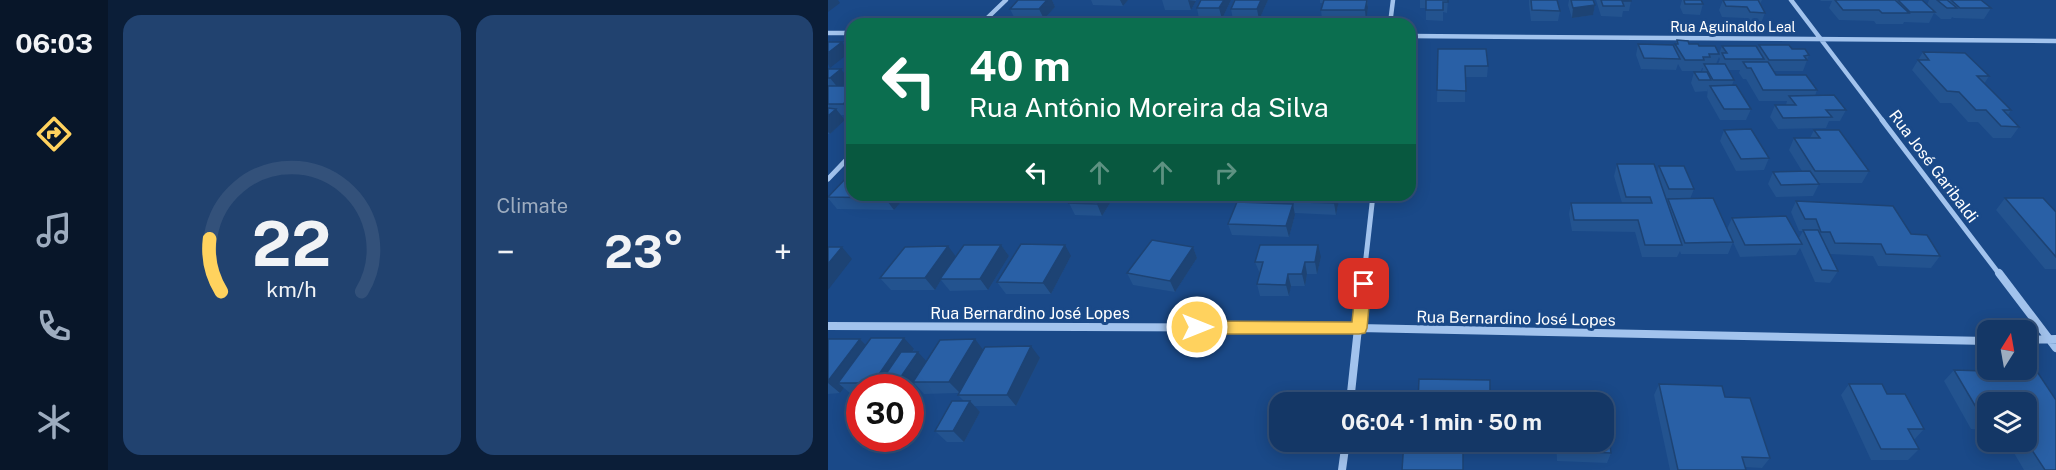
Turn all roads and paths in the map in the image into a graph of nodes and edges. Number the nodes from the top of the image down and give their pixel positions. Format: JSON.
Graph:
{"nodes":[{"id":1,"x":1006,"y":0,"type":"edge"},
{"id":2,"x":1393,"y":0,"type":"edge"},
{"id":3,"x":1791,"y":0,"type":"edge"},
{"id":4,"x":987,"y":18,"type":"edge"},
{"id":5,"x":1391,"y":18,"type":"edge"},
{"id":6,"x":828,"y":33,"type":"edge"},
{"id":7,"x":846,"y":33,"type":"edge"},
{"id":8,"x":1416,"y":36,"type":"edge"},
{"id":9,"x":1820,"y":37,"type":"junction"},
{"id":10,"x":2056,"y":40,"type":"edge"},
{"id":11,"x":846,"y":160,"type":"edge"},
{"id":12,"x":828,"y":179,"type":"edge"},
{"id":13,"x":1371,"y":201,"type":"edge"},
{"id":14,"x":828,"y":326,"type":"edge"},
{"id":15,"x":1359,"y":328,"type":"junction"},
{"id":16,"x":2037,"y":340,"type":"edge"},
{"id":17,"x":2053,"y":340,"type":"edge"},
{"id":18,"x":1977,"y":341,"type":"edge"},
{"id":19,"x":2056,"y":348,"type":"edge"},
{"id":20,"x":1351,"y":392,"type":"edge"},
{"id":21,"x":1344,"y":452,"type":"edge"},
{"id":22,"x":1342,"y":470,"type":"edge"}],
"edges":[{"from":1,"to":4,"type":"street"},
{"from":2,"to":5,"type":"street"},
{"from":3,"to":9,"type":"street","name":"Rua José Garibaldi"},
{"from":6,"to":7,"type":"street"},
{"from":8,"to":9,"type":"street","name":"Rua Aguinaldo Leal"},
{"from":9,"to":10,"type":"street","name":"Rua Aguinaldo Leal"},
{"from":9,"to":17,"type":"street","name":"Rua José Garibaldi"},
{"from":11,"to":12,"type":"street"},
{"from":13,"to":15,"type":"street"},
{"from":14,"to":15,"type":"street","name":"Rua Bernardino José Lopes"},
{"from":15,"to":18,"type":"street","name":"Rua Bernardino José Lopes"},
{"from":15,"to":20,"type":"street"},
{"from":16,"to":17,"type":"street"},
{"from":17,"to":19,"type":"street","name":"Rua José Garibaldi"},
{"from":21,"to":22,"type":"street"}]}
